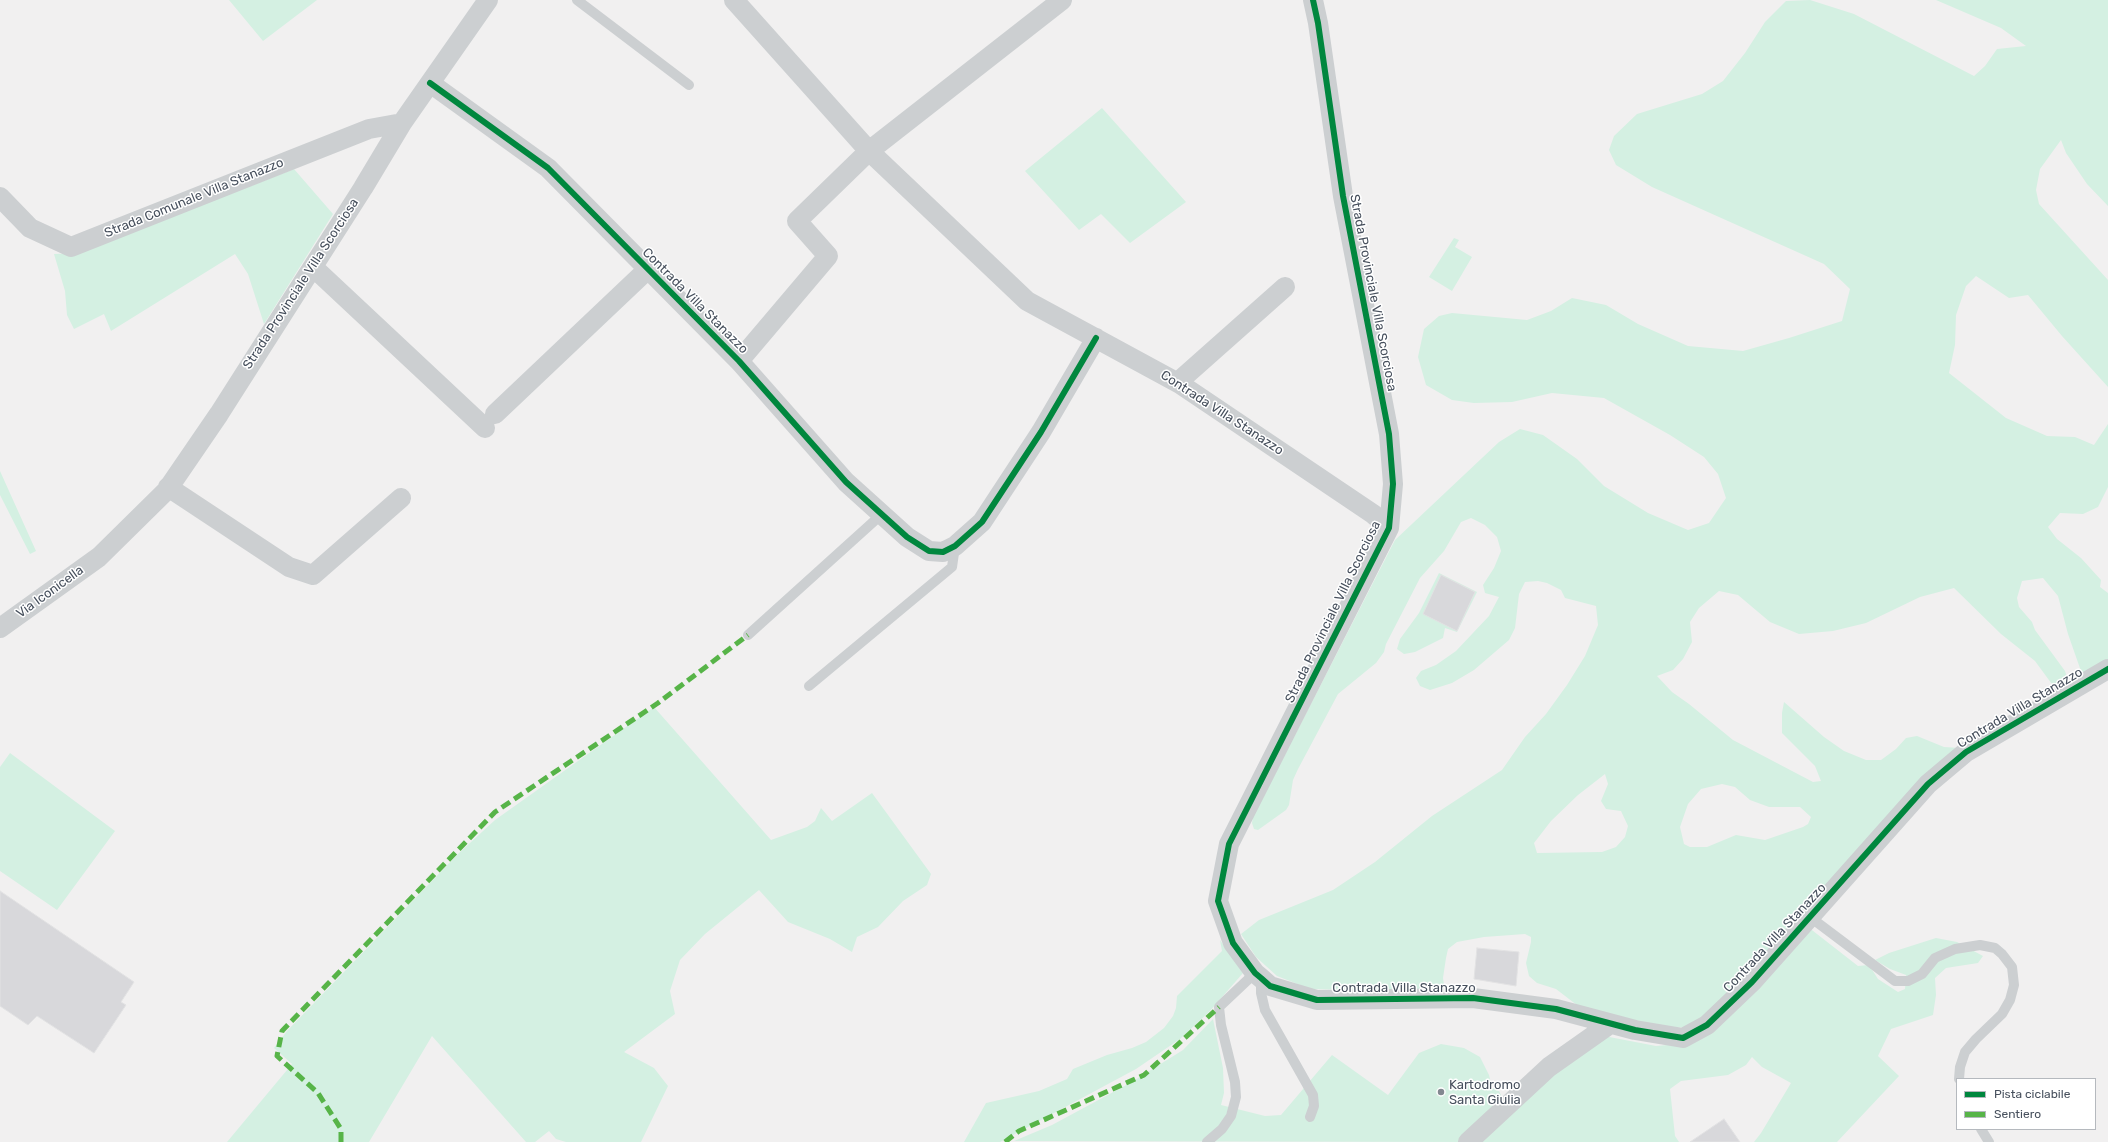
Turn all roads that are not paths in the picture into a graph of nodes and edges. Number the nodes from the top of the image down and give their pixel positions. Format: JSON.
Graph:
{"nodes":[{"id":1,"x":488,"y":0,"type":"edge"},
{"id":2,"x":577,"y":0,"type":"edge"},
{"id":3,"x":734,"y":0,"type":"edge"},
{"id":4,"x":1062,"y":0,"type":"edge"},
{"id":5,"x":1313,"y":0,"type":"edge"},
{"id":6,"x":430,"y":83,"type":"junction"},
{"id":7,"x":689,"y":85,"type":"dead end"},
{"id":8,"x":402,"y":123,"type":"junction"},
{"id":9,"x":869,"y":151,"type":"junction"},
{"id":10,"x":0,"y":197,"type":"edge"},
{"id":11,"x":313,"y":267,"type":"junction"},
{"id":12,"x":648,"y":268,"type":"junction"},
{"id":13,"x":1285,"y":287,"type":"dead end"},
{"id":14,"x":1096,"y":338,"type":"junction"},
{"id":15,"x":739,"y":361,"type":"junction"},
{"id":16,"x":1178,"y":382,"type":"junction"},
{"id":17,"x":168,"y":487,"type":"junction"},
{"id":18,"x":401,"y":498,"type":"dead end"},
{"id":19,"x":882,"y":514,"type":"junction"},
{"id":20,"x":1389,"y":528,"type":"junction"},
{"id":21,"x":955,"y":546,"type":"junction"},
{"id":22,"x":99,"y":557,"type":"joint"},
{"id":23,"x":0,"y":628,"type":"edge"},
{"id":24,"x":748,"y":635,"type":"dead end"},
{"id":25,"x":2108,"y":669,"type":"edge"},
{"id":26,"x":809,"y":686,"type":"dead end"},
{"id":27,"x":1810,"y":917,"type":"junction"},
{"id":28,"x":1258,"y":976,"type":"junction"},
{"id":29,"x":1610,"y":1024,"type":"junction"},
{"id":30,"x":1959,"y":1078,"type":"edge"},
{"id":31,"x":1310,"y":1117,"type":"dead end"},
{"id":32,"x":1982,"y":1130,"type":"edge"},
{"id":33,"x":1208,"y":1142,"type":"edge"},
{"id":34,"x":1468,"y":1142,"type":"edge"},
{"id":35,"x":1989,"y":1142,"type":"edge"}],
"edges":[{"from":1,"to":6,"type":"street","name":"Strada Provinciale Villa Scorciosa"},
{"from":2,"to":7,"type":"lane"},
{"from":3,"to":9,"type":"street","name":"Contrada Villa Stanazzo"},
{"from":4,"to":9,"type":"street"},
{"from":5,"to":20,"type":"street","name":"Strada Provinciale Villa Scorciosa"},
{"from":6,"to":8,"type":"street","name":"Strada Provinciale Villa Scorciosa"},
{"from":6,"to":12,"type":"street","name":"Contrada Villa Stanazzo"},
{"from":8,"to":10,"type":"street","name":"Strada Comunale Villa Stanazzo"},
{"from":8,"to":11,"type":"street","name":"Strada Provinciale Villa Scorciosa"},
{"from":9,"to":14,"type":"street","name":"Contrada Villa Stanazzo"},
{"from":9,"to":15,"type":"street","name":"Contrada Villa Stanazzo"},
{"from":11,"to":12,"type":"street"},
{"from":11,"to":17,"type":"street","name":"Strada Provinciale Villa Scorciosa"},
{"from":12,"to":15,"type":"street","name":"Contrada Villa Stanazzo"},
{"from":13,"to":16,"type":"street"},
{"from":14,"to":16,"type":"street","name":"Contrada Villa Stanazzo"},
{"from":14,"to":21,"type":"street"},
{"from":15,"to":19,"type":"street","name":"Contrada Villa Stanazzo"},
{"from":16,"to":20,"type":"street","name":"Contrada Villa Stanazzo"},
{"from":17,"to":18,"type":"street"},
{"from":17,"to":22,"type":"street","name":"Strada Provinciale Villa Scorciosa"},
{"from":19,"to":21,"type":"street","name":"Contrada Villa Stanazzo"},
{"from":19,"to":24,"type":"lane"},
{"from":20,"to":28,"type":"street","name":"Strada Provinciale Villa Scorciosa"},
{"from":21,"to":26,"type":"lane"},
{"from":22,"to":23,"type":"street","name":"Via Iconicella"},
{"from":25,"to":27,"type":"street","name":"Contrada Villa Stanazzo"},
{"from":27,"to":29,"type":"street","name":"Contrada Villa Stanazzo"},
{"from":27,"to":30,"type":"lane"},
{"from":28,"to":29,"type":"street","name":"Contrada Villa Stanazzo"},
{"from":28,"to":31,"type":"lane"},
{"from":28,"to":33,"type":"lane"},
{"from":29,"to":34,"type":"street"},
{"from":32,"to":35,"type":"lane"}]}
